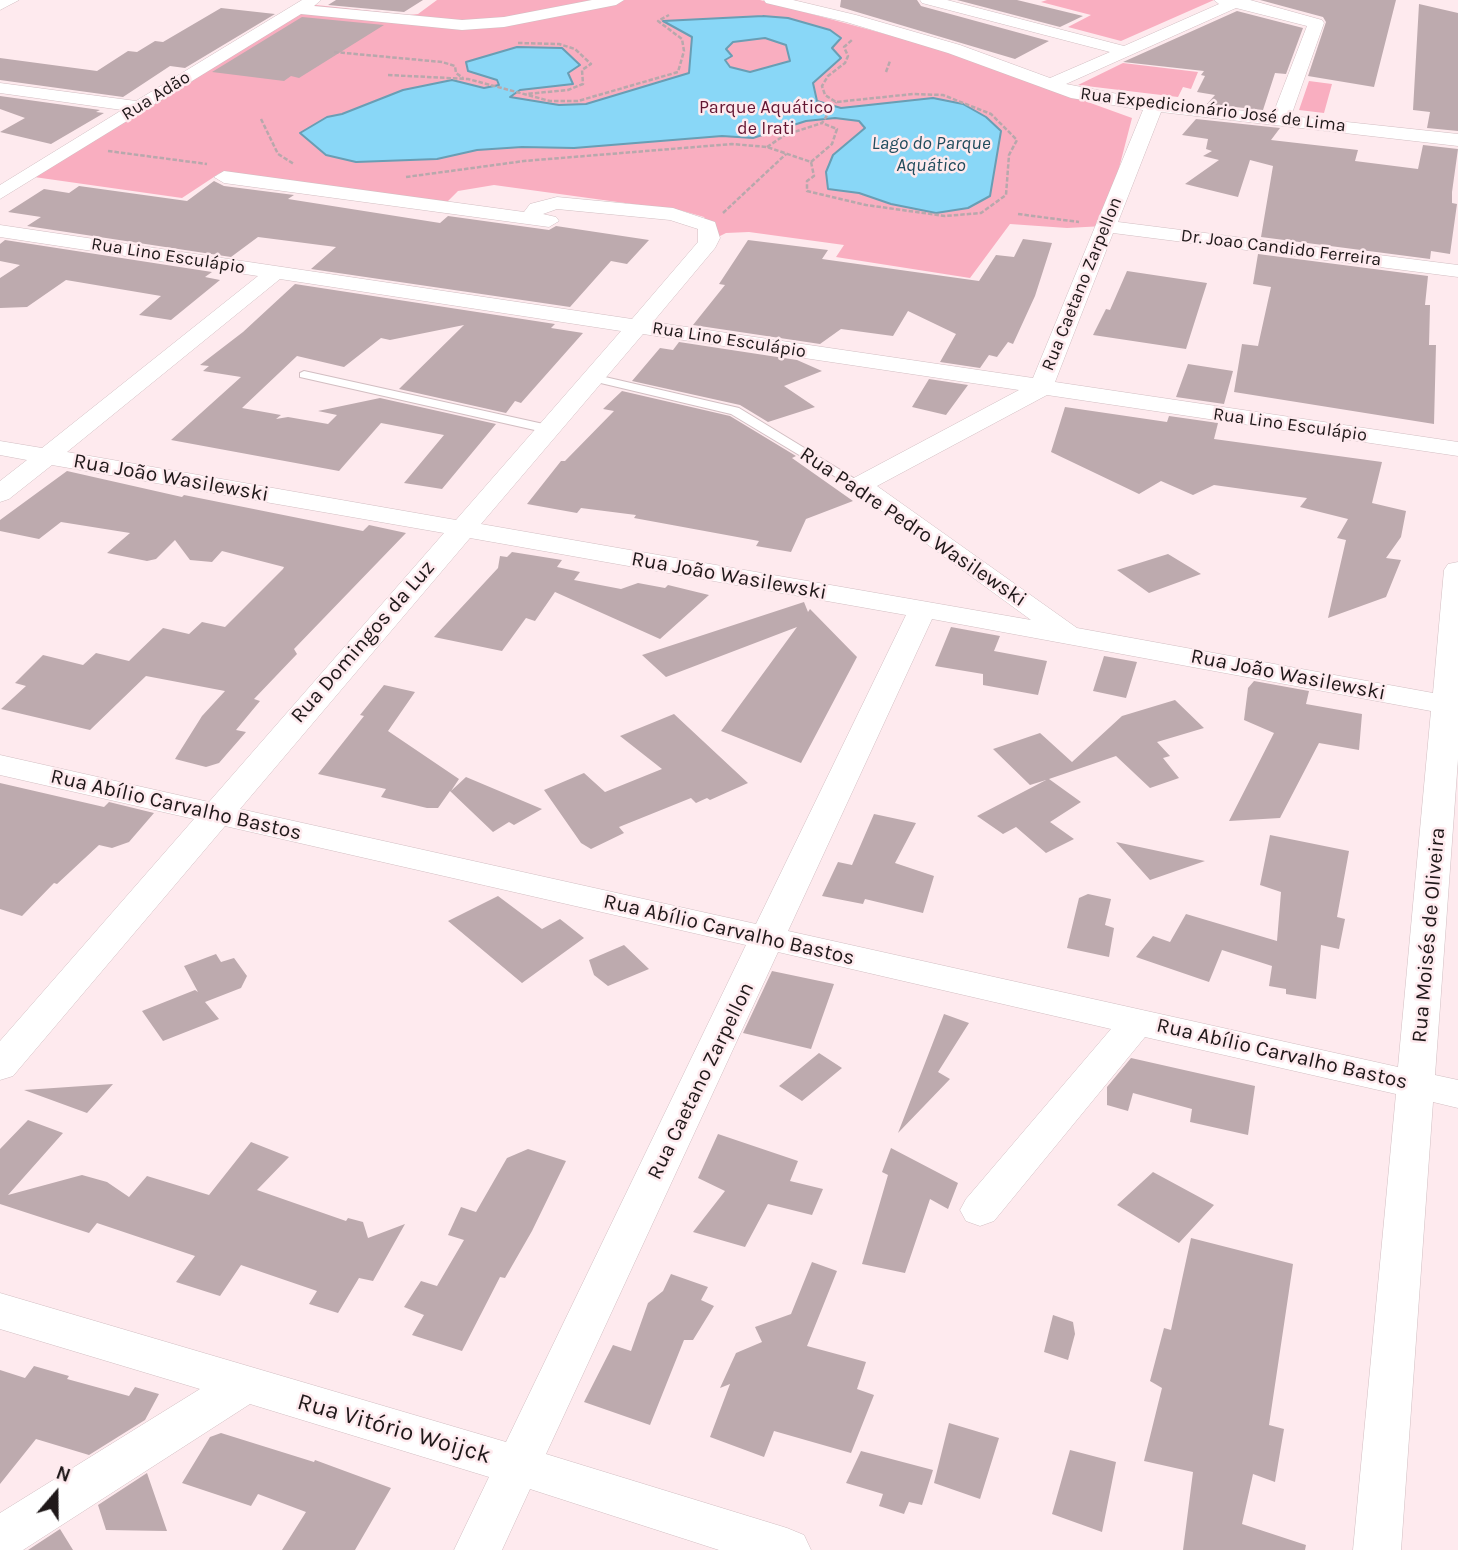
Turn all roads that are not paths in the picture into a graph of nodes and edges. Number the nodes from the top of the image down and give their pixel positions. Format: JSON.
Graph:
{"nodes":[{"id":1,"x":11,"y":0,"type":"edge"},
{"id":2,"x":616,"y":0,"type":"edge"},
{"id":3,"x":772,"y":0,"type":"edge"},
{"id":4,"x":928,"y":0,"type":"edge"},
{"id":5,"x":1233,"y":1,"type":"edge"},
{"id":6,"x":305,"y":4,"type":"edge"},
{"id":7,"x":0,"y":5,"type":"edge"},
{"id":8,"x":1124,"y":51,"type":"junction"},
{"id":9,"x":1051,"y":85,"type":"junction"},
{"id":10,"x":0,"y":88,"type":"edge"},
{"id":11,"x":1154,"y":106,"type":"junction"},
{"id":12,"x":139,"y":107,"type":"junction"},
{"id":13,"x":1280,"y":120,"type":"junction"},
{"id":14,"x":1458,"y":140,"type":"edge"},
{"id":15,"x":219,"y":171,"type":"road end"},
{"id":16,"x":0,"y":193,"type":"edge"},
{"id":17,"x":529,"y":218,"type":"junction"},
{"id":18,"x":1104,"y":226,"type":"junction"},
{"id":19,"x":0,"y":231,"type":"edge"},
{"id":20,"x":634,"y":231,"type":"dead end"},
{"id":21,"x":1458,"y":271,"type":"edge"},
{"id":22,"x":275,"y":272,"type":"junction"},
{"id":23,"x":636,"y":326,"type":"junction"},
{"id":24,"x":304,"y":375,"type":"dead end"},
{"id":25,"x":592,"y":378,"type":"junction"},
{"id":26,"x":1040,"y":389,"type":"junction"},
{"id":27,"x":548,"y":429,"type":"junction"},
{"id":28,"x":0,"y":448,"type":"edge"},
{"id":29,"x":1458,"y":449,"type":"edge"},
{"id":30,"x":46,"y":456,"type":"junction"},
{"id":31,"x":859,"y":485,"type":"junction"},
{"id":32,"x":0,"y":494,"type":"edge"},
{"id":33,"x":460,"y":529,"type":"junction"},
{"id":34,"x":1458,"y":570,"type":"edge"},
{"id":35,"x":922,"y":610,"type":"junction"},
{"id":36,"x":1070,"y":635,"type":"junction"},
{"id":37,"x":1452,"y":706,"type":"edge"},
{"id":38,"x":0,"y":765,"type":"edge"},
{"id":39,"x":1449,"y":802,"type":"edge"},
{"id":40,"x":214,"y":814,"type":"junction"},
{"id":41,"x":769,"y":939,"type":"junction"},
{"id":42,"x":1137,"y":1022,"type":"junction"},
{"id":43,"x":0,"y":1066,"type":"edge"},
{"id":44,"x":1415,"y":1084,"type":"junction"},
{"id":45,"x":1458,"y":1094,"type":"edge"},
{"id":46,"x":980,"y":1210,"type":"dead end"},
{"id":47,"x":0,"y":1311,"type":"edge"},
{"id":48,"x":244,"y":1385,"type":"junction"},
{"id":49,"x":517,"y":1465,"type":"junction"},
{"id":50,"x":0,"y":1539,"type":"edge"},
{"id":51,"x":478,"y":1550,"type":"edge"},
{"id":52,"x":787,"y":1550,"type":"edge"},
{"id":53,"x":1377,"y":1550,"type":"edge"}],
"edges":[{"from":1,"to":7,"type":"street"},
{"from":2,"to":6,"type":"street"},
{"from":3,"to":9,"type":"street","name":"Rua Expedicionário José de Lima"},
{"from":4,"to":8,"type":"street"},
{"from":5,"to":8,"type":"street"},
{"from":5,"to":13,"type":"street"},
{"from":6,"to":12,"type":"street","name":"Rua Adão"},
{"from":8,"to":9,"type":"street"},
{"from":9,"to":11,"type":"street","name":"Rua Expedicionário José de Lima"},
{"from":10,"to":12,"type":"street"},
{"from":11,"to":13,"type":"street","name":"Rua Expedicionário José de Lima"},
{"from":11,"to":18,"type":"street","name":"Rua Caetano Zarpellon"},
{"from":12,"to":16,"type":"street","name":"Rua Adão"},
{"from":13,"to":14,"type":"street","name":"Rua Expedicionário José de Lima"},
{"from":15,"to":17,"type":"street"},
{"from":17,"to":20,"type":"street"},
{"from":17,"to":23,"type":"street","name":"Rua Domingos da Luz"},
{"from":18,"to":21,"type":"street","name":"Dr. Joao Candido Ferreira"},
{"from":18,"to":26,"type":"street","name":"Rua Caetano Zarpellon"},
{"from":19,"to":22,"type":"street","name":"Rua Lino Esculápio"},
{"from":22,"to":23,"type":"street","name":"Rua Lino Esculápio"},
{"from":22,"to":30,"type":"street"},
{"from":23,"to":25,"type":"street","name":"Rua Domingos da Luz"},
{"from":23,"to":26,"type":"street","name":"Rua Lino Esculápio"},
{"from":24,"to":27,"type":"lane"},
{"from":25,"to":27,"type":"street","name":"Rua Domingos da Luz"},
{"from":25,"to":31,"type":"lane","name":"Rua Padre Pedro Wasilewski"},
{"from":26,"to":29,"type":"street","name":"Rua Lino Esculápio"},
{"from":26,"to":31,"type":"street","name":"Rua Caetano Zarpellon"},
{"from":27,"to":33,"type":"street","name":"Rua Domingos da Luz"},
{"from":28,"to":30,"type":"street","name":"Rua João Wasilewski"},
{"from":30,"to":32,"type":"street"},
{"from":30,"to":33,"type":"street","name":"Rua João Wasilewski"},
{"from":31,"to":36,"type":"street","name":"Rua Padre Pedro Wasilewski"},
{"from":33,"to":35,"type":"street","name":"Rua João Wasilewski"},
{"from":33,"to":40,"type":"street","name":"Rua Domingos da Luz"},
{"from":34,"to":37,"type":"street","name":"Rua Moisés de Oliveira"},
{"from":35,"to":36,"type":"street","name":"Rua João Wasilewski"},
{"from":35,"to":41,"type":"street","name":"Rua Caetano Zarpellon"},
{"from":36,"to":37,"type":"street","name":"Rua João Wasilewski"},
{"from":37,"to":39,"type":"street","name":"Rua Moisés de Oliveira"},
{"from":38,"to":40,"type":"street","name":"Rua Abílio Carvalho Bastos"},
{"from":39,"to":44,"type":"street","name":"Rua Moisés de Oliveira"},
{"from":40,"to":41,"type":"street","name":"Rua Abílio Carvalho Bastos"},
{"from":40,"to":43,"type":"street","name":"Rua Domingos da Luz"},
{"from":41,"to":42,"type":"street","name":"Rua Abílio Carvalho Bastos"},
{"from":41,"to":49,"type":"street","name":"Rua Caetano Zarpellon"},
{"from":42,"to":44,"type":"street","name":"Rua Abílio Carvalho Bastos"},
{"from":42,"to":46,"type":"street"},
{"from":44,"to":45,"type":"street","name":"Rua Abílio Carvalho Bastos"},
{"from":44,"to":53,"type":"street","name":"Rua Moisés de Oliveira"},
{"from":47,"to":48,"type":"street","name":"Rua Vitório Woijck"},
{"from":48,"to":49,"type":"street","name":"Rua Vitório Woijck"},
{"from":48,"to":50,"type":"street"},
{"from":49,"to":51,"type":"street","name":"Rua Caetano Zarpellon"},
{"from":49,"to":52,"type":"street","name":"Rua Vitório Woijck"}]}
